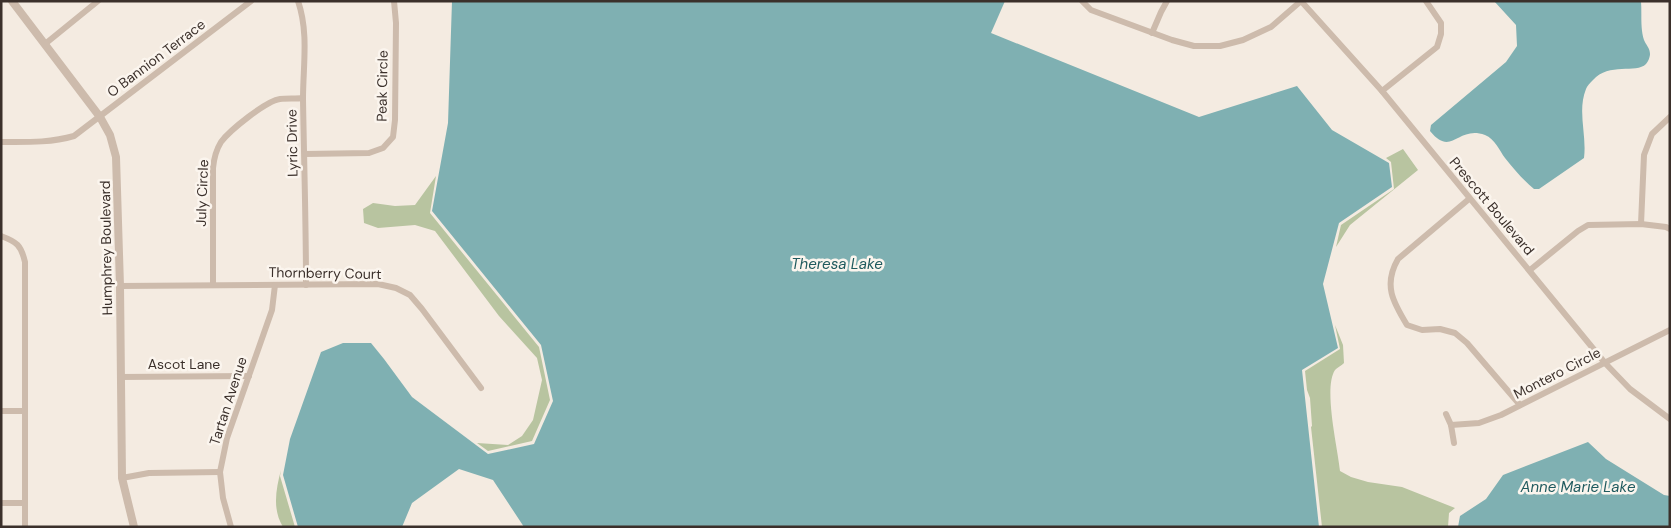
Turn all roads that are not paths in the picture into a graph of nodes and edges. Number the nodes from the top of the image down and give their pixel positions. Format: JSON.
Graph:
{"nodes":[{"id":1,"x":12,"y":1,"type":"edge"},
{"id":2,"x":98,"y":1,"type":"edge"},
{"id":3,"x":251,"y":1,"type":"edge"},
{"id":4,"x":298,"y":1,"type":"edge"},
{"id":5,"x":394,"y":1,"type":"edge"},
{"id":6,"x":1082,"y":1,"type":"edge"},
{"id":7,"x":1167,"y":1,"type":"edge"},
{"id":8,"x":1302,"y":1,"type":"edge"},
{"id":9,"x":1426,"y":1,"type":"edge"},
{"id":10,"x":1152,"y":32,"type":"junction"},
{"id":11,"x":45,"y":44,"type":"junction"},
{"id":12,"x":1382,"y":92,"type":"junction"},
{"id":13,"x":303,"y":98,"type":"junction"},
{"id":14,"x":100,"y":117,"type":"junction"},
{"id":15,"x":1670,"y":117,"type":"edge"},
{"id":16,"x":1,"y":142,"type":"edge"},
{"id":17,"x":305,"y":154,"type":"junction"},
{"id":18,"x":1469,"y":199,"type":"junction"},
{"id":19,"x":1641,"y":224,"type":"junction"},
{"id":20,"x":1670,"y":230,"type":"edge"},
{"id":21,"x":1,"y":236,"type":"edge"},
{"id":22,"x":1530,"y":270,"type":"junction"},
{"id":23,"x":212,"y":284,"type":"junction"},
{"id":24,"x":276,"y":285,"type":"junction"},
{"id":25,"x":306,"y":285,"type":"junction"},
{"id":26,"x":120,"y":286,"type":"junction"},
{"id":27,"x":1670,"y":330,"type":"edge"},
{"id":28,"x":1605,"y":363,"type":"junction"},
{"id":29,"x":249,"y":376,"type":"junction"},
{"id":30,"x":120,"y":377,"type":"junction"},
{"id":31,"x":481,"y":388,"type":"dead end"},
{"id":32,"x":1520,"y":405,"type":"junction"},
{"id":33,"x":1,"y":411,"type":"edge"},
{"id":34,"x":26,"y":411,"type":"junction"},
{"id":35,"x":1446,"y":414,"type":"dead end"},
{"id":36,"x":1670,"y":419,"type":"edge"},
{"id":37,"x":1451,"y":425,"type":"junction"},
{"id":38,"x":1454,"y":443,"type":"dead end"},
{"id":39,"x":220,"y":472,"type":"junction"},
{"id":40,"x":122,"y":478,"type":"junction"},
{"id":41,"x":25,"y":502,"type":"junction"},
{"id":42,"x":1,"y":503,"type":"edge"},
{"id":43,"x":26,"y":527,"type":"edge"},
{"id":44,"x":134,"y":527,"type":"edge"},
{"id":45,"x":231,"y":527,"type":"edge"}],
"edges":[{"from":1,"to":11,"type":"street","name":"Humphrey Boulevard"},
{"from":2,"to":11,"type":"street"},
{"from":3,"to":14,"type":"street","name":"O Bannion Terrace"},
{"from":4,"to":13,"type":"street","name":"Lyric Drive"},
{"from":5,"to":17,"type":"street","name":"Peak Circle"},
{"from":6,"to":10,"type":"street"},
{"from":7,"to":10,"type":"street"},
{"from":8,"to":10,"type":"street"},
{"from":8,"to":12,"type":"street","name":"Prescott Boulevard"},
{"from":9,"to":12,"type":"street"},
{"from":11,"to":14,"type":"street","name":"Humphrey Boulevard"},
{"from":12,"to":18,"type":"street","name":"Prescott Boulevard"},
{"from":13,"to":17,"type":"street","name":"Lyric Drive"},
{"from":13,"to":23,"type":"street","name":"July Circle"},
{"from":14,"to":16,"type":"street","name":"O Bannion Terrace"},
{"from":14,"to":26,"type":"street","name":"Humphrey Boulevard"},
{"from":15,"to":19,"type":"street"},
{"from":17,"to":25,"type":"street","name":"Lyric Drive"},
{"from":18,"to":22,"type":"street","name":"Prescott Boulevard"},
{"from":18,"to":32,"type":"street"},
{"from":19,"to":20,"type":"street"},
{"from":19,"to":22,"type":"street"},
{"from":21,"to":34,"type":"street"},
{"from":22,"to":28,"type":"street","name":"Prescott Boulevard"},
{"from":23,"to":24,"type":"street","name":"Thornberry Court"},
{"from":23,"to":26,"type":"street","name":"Thornberry Court"},
{"from":24,"to":25,"type":"street","name":"Thornberry Court"},
{"from":24,"to":29,"type":"street","name":"Tartan Avenue"},
{"from":25,"to":31,"type":"street","name":"Thornberry Court"},
{"from":26,"to":30,"type":"street","name":"Humphrey Boulevard"},
{"from":27,"to":28,"type":"street","name":"Montero Circle"},
{"from":28,"to":32,"type":"street","name":"Montero Circle"},
{"from":28,"to":36,"type":"street","name":"Prescott Boulevard"},
{"from":29,"to":30,"type":"street","name":"Ascot Lane"},
{"from":29,"to":39,"type":"street","name":"Tartan Avenue"},
{"from":30,"to":40,"type":"street","name":"Humphrey Boulevard"},
{"from":32,"to":37,"type":"street","name":"Montero Circle"},
{"from":33,"to":34,"type":"street"},
{"from":34,"to":41,"type":"street"},
{"from":35,"to":37,"type":"street"},
{"from":37,"to":38,"type":"street"},
{"from":39,"to":40,"type":"street"},
{"from":39,"to":45,"type":"street","name":"Tartan Avenue"},
{"from":40,"to":44,"type":"street","name":"Humphrey Boulevard"},
{"from":41,"to":42,"type":"street"},
{"from":41,"to":43,"type":"street"}]}
